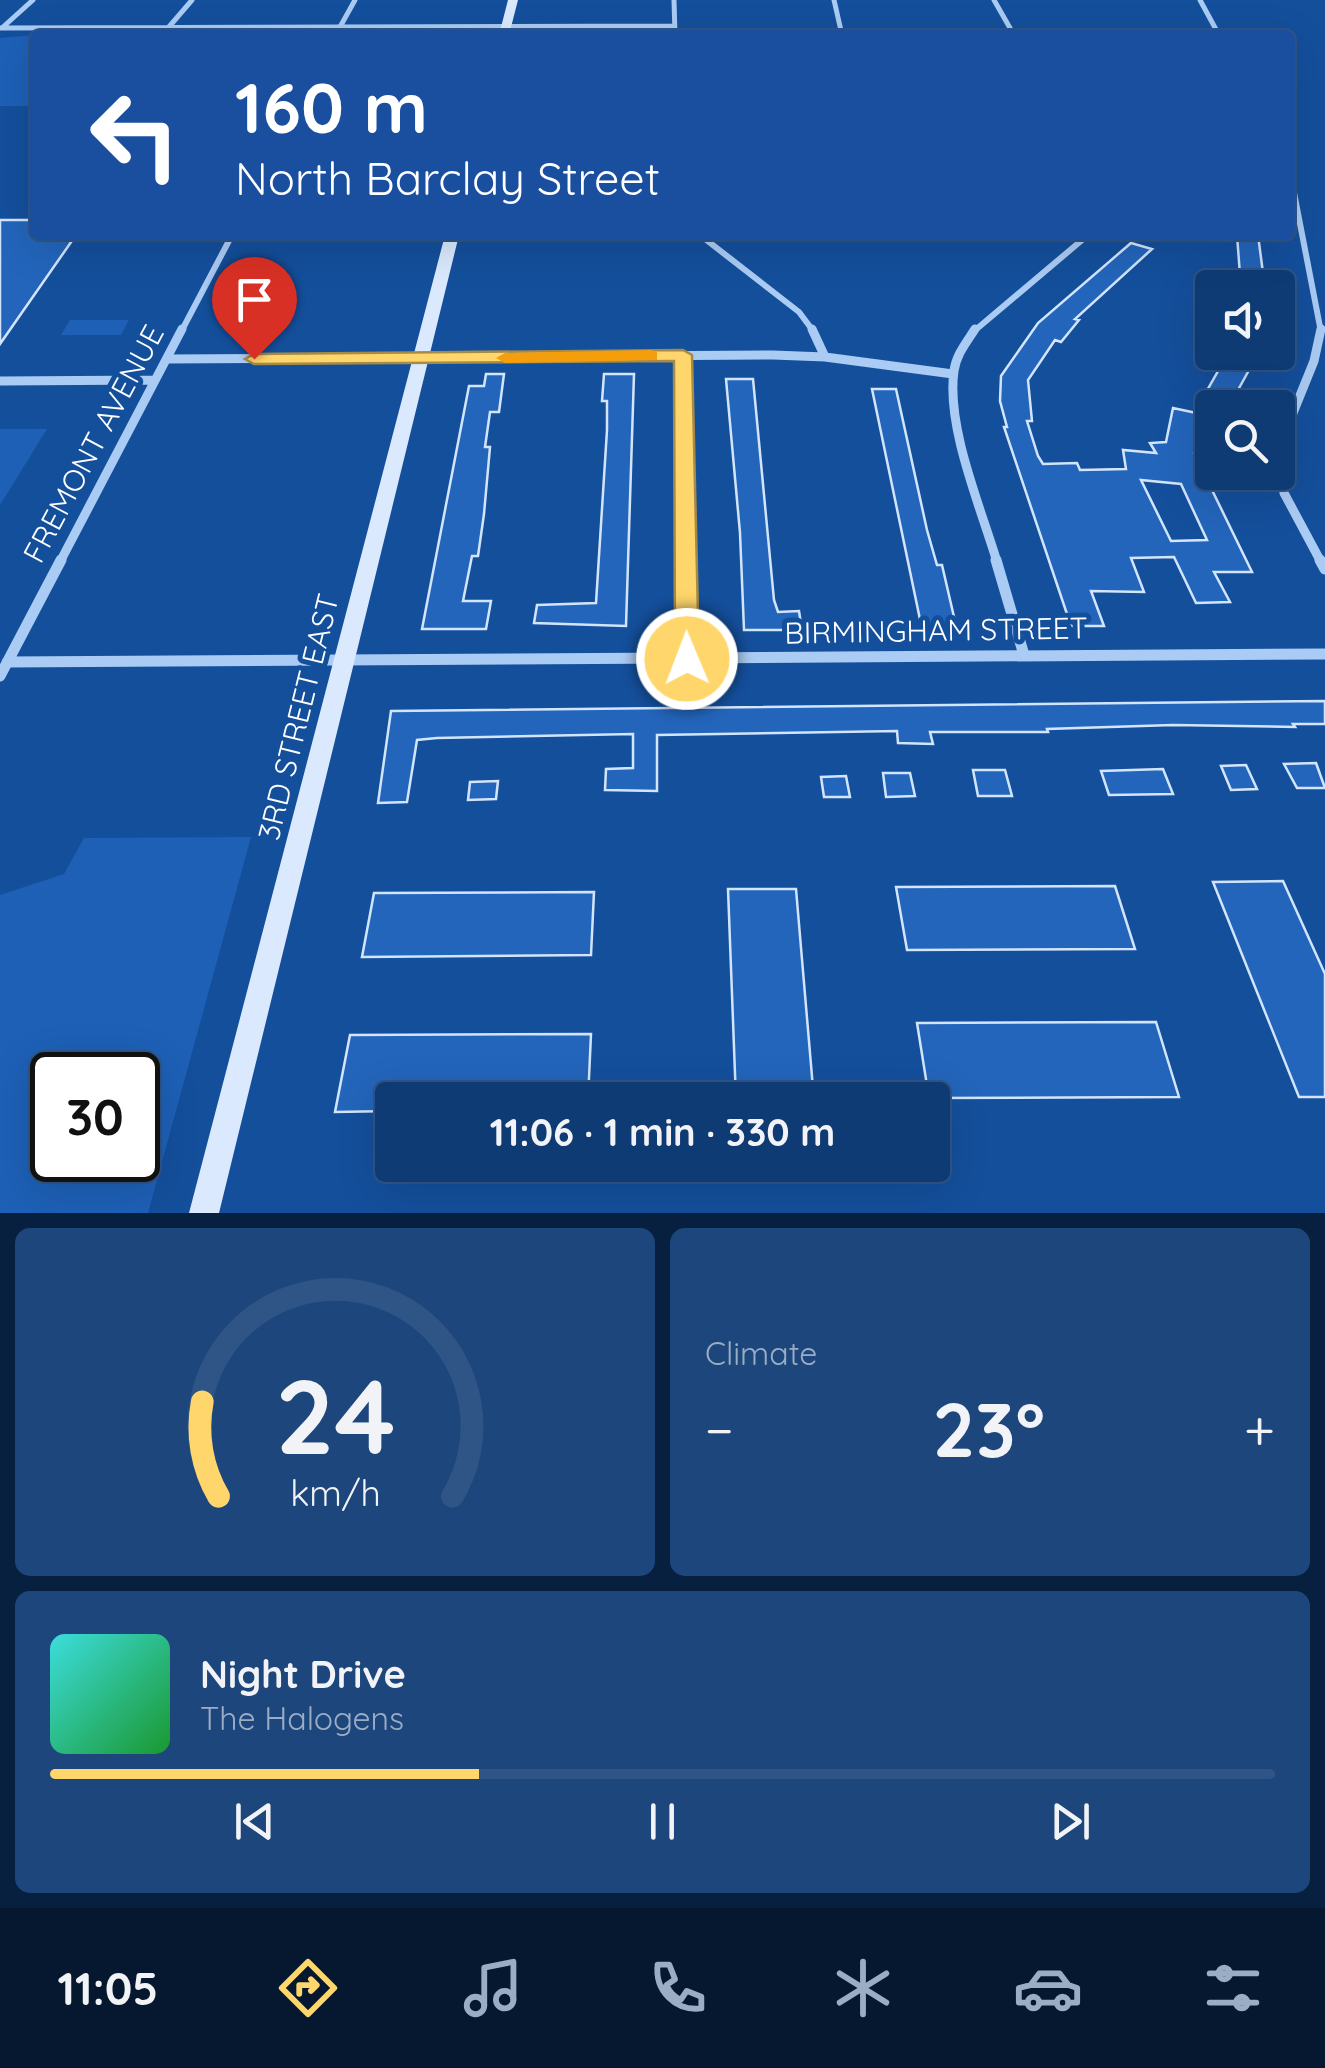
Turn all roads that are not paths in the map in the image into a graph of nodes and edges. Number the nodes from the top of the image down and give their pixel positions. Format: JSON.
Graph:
{"nodes":[{"id":1,"x":33,"y":0,"type":"edge"},
{"id":2,"x":192,"y":0,"type":"edge"},
{"id":3,"x":355,"y":0,"type":"edge"},
{"id":4,"x":514,"y":0,"type":"edge"},
{"id":5,"x":674,"y":0,"type":"edge"},
{"id":6,"x":834,"y":0,"type":"edge"},
{"id":7,"x":994,"y":0,"type":"edge"},
{"id":8,"x":1200,"y":0,"type":"edge"},
{"id":9,"x":674,"y":26,"type":"junction"},
{"id":10,"x":340,"y":27,"type":"junction"},
{"id":11,"x":1,"y":28,"type":"edge"},
{"id":12,"x":168,"y":28,"type":"junction"},
{"id":13,"x":464,"y":30,"type":"edge"},
{"id":14,"x":506,"y":30,"type":"edge"},
{"id":15,"x":540,"y":30,"type":"edge"},
{"id":16,"x":674,"y":30,"type":"edge"},
{"id":17,"x":841,"y":30,"type":"edge"},
{"id":18,"x":1011,"y":30,"type":"edge"},
{"id":19,"x":1216,"y":30,"type":"edge"},
{"id":20,"x":1295,"y":196,"type":"edge"},
{"id":21,"x":229,"y":240,"type":"edge"},
{"id":22,"x":451,"y":240,"type":"edge"},
{"id":23,"x":706,"y":240,"type":"edge"},
{"id":24,"x":1082,"y":240,"type":"edge"},
{"id":25,"x":1322,"y":350,"type":"edge"},
{"id":26,"x":683,"y":355,"type":"junction"},
{"id":27,"x":825,"y":357,"type":"junction"},
{"id":28,"x":167,"y":359,"type":"junction"},
{"id":29,"x":420,"y":359,"type":"junction"},
{"id":30,"x":952,"y":374,"type":"junction"},
{"id":31,"x":155,"y":380,"type":"junction"},
{"id":32,"x":0,"y":381,"type":"edge"},
{"id":33,"x":1295,"y":404,"type":"edge"},
{"id":34,"x":1284,"y":490,"type":"edge"},
{"id":35,"x":1325,"y":570,"type":"edge"},
{"id":36,"x":1024,"y":654,"type":"junction"},
{"id":37,"x":1325,"y":654,"type":"edge"},
{"id":38,"x":687,"y":659,"type":"junction"},
{"id":39,"x":7,"y":662,"type":"junction"},
{"id":40,"x":344,"y":662,"type":"junction"},
{"id":41,"x":0,"y":676,"type":"edge"},
{"id":42,"x":204,"y":1213,"type":"edge"}],
"edges":[{"from":1,"to":11,"type":"street"},
{"from":2,"to":12,"type":"street"},
{"from":3,"to":10,"type":"street"},
{"from":4,"to":14,"type":"street"},
{"from":5,"to":9,"type":"street"},
{"from":6,"to":17,"type":"street"},
{"from":7,"to":18,"type":"street"},
{"from":8,"to":19,"type":"street"},
{"from":9,"to":15,"type":"street"},
{"from":9,"to":16,"type":"street"},
{"from":10,"to":12,"type":"street"},
{"from":10,"to":13,"type":"street"},
{"from":11,"to":12,"type":"street"},
{"from":20,"to":25,"type":"street"},
{"from":21,"to":28,"type":"street","name":"FREMONT AVENUE"},
{"from":22,"to":29,"type":"street","name":"3RD STREET EAST"},
{"from":23,"to":27,"type":"street"},
{"from":24,"to":30,"type":"street"},
{"from":25,"to":33,"type":"street"},
{"from":26,"to":27,"type":"street"},
{"from":26,"to":29,"type":"street"},
{"from":26,"to":38,"type":"street"},
{"from":27,"to":30,"type":"street"},
{"from":28,"to":29,"type":"street"},
{"from":28,"to":31,"type":"street","name":"FREMONT AVENUE"},
{"from":29,"to":40,"type":"street","name":"3RD STREET EAST"},
{"from":30,"to":36,"type":"street"},
{"from":31,"to":32,"type":"street"},
{"from":31,"to":39,"type":"street","name":"FREMONT AVENUE"},
{"from":34,"to":35,"type":"street"},
{"from":36,"to":37,"type":"street","name":"BIRMINGHAM STREET"},
{"from":36,"to":38,"type":"street","name":"BIRMINGHAM STREET"},
{"from":38,"to":40,"type":"street","name":"BIRMINGHAM STREET"},
{"from":39,"to":40,"type":"street","name":"BIRMINGHAM STREET"},
{"from":39,"to":41,"type":"street","name":"FREMONT AVENUE"},
{"from":40,"to":42,"type":"street","name":"3RD STREET EAST"}]}
